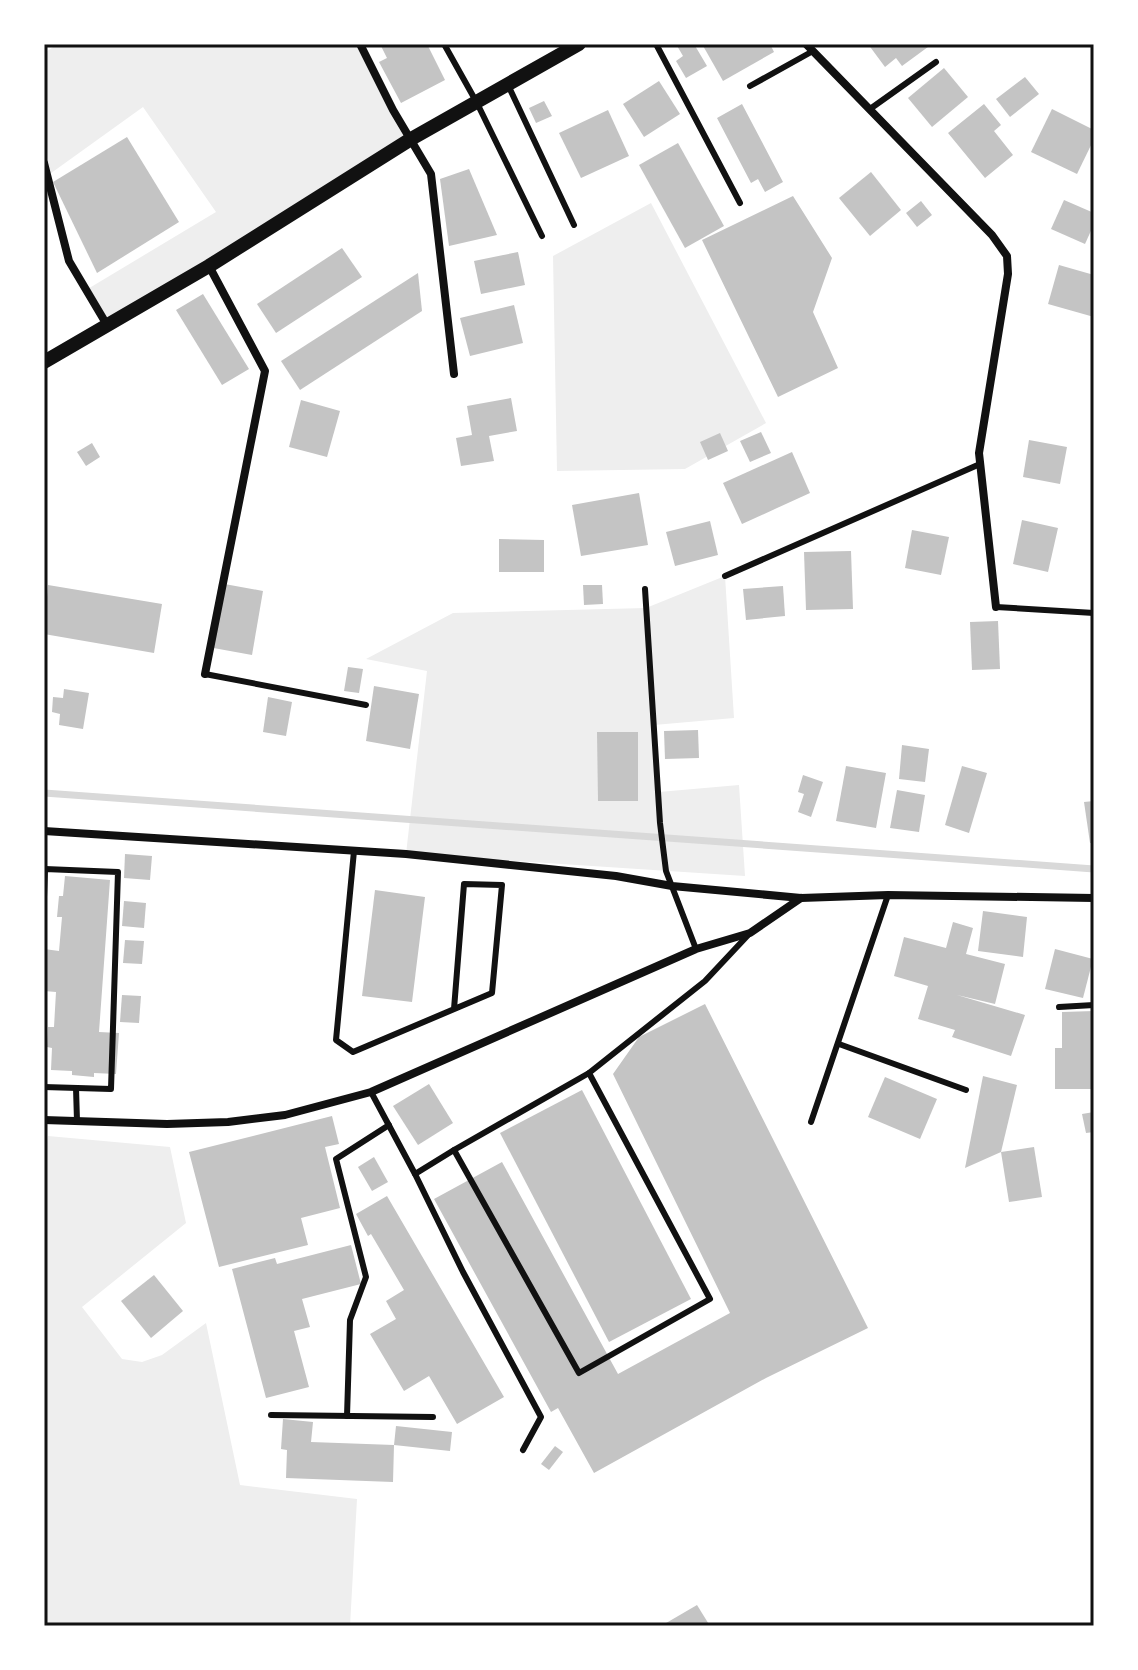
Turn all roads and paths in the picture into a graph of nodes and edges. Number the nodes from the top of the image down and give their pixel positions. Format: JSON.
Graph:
{"nodes":[{"id":1,"x":360,"y":44,"type":"edge"},
{"id":2,"x":444,"y":44,"type":"edge"},
{"id":3,"x":656,"y":44,"type":"edge"},
{"id":4,"x":572,"y":46,"type":"edge"},
{"id":5,"x":809,"y":47,"type":"edge"},
{"id":6,"x":936,"y":62,"type":"dead end"},
{"id":7,"x":508,"y":85,"type":"junction"},
{"id":8,"x":750,"y":86,"type":"dead end"},
{"id":9,"x":477,"y":103,"type":"junction"},
{"id":10,"x":870,"y":109,"type":"junction"},
{"id":11,"x":411,"y":139,"type":"junction"},
{"id":12,"x":44,"y":163,"type":"edge"},
{"id":13,"x":740,"y":203,"type":"dead end"},
{"id":14,"x":574,"y":225,"type":"dead end"},
{"id":15,"x":542,"y":236,"type":"dead end"},
{"id":16,"x":209,"y":266,"type":"junction"},
{"id":17,"x":107,"y":325,"type":"junction"},
{"id":18,"x":44,"y":362,"type":"edge"},
{"id":19,"x":454,"y":374,"type":"dead end"},
{"id":20,"x":980,"y":464,"type":"junction"},
{"id":21,"x":725,"y":576,"type":"dead end"},
{"id":22,"x":645,"y":589,"type":"dead end"},
{"id":23,"x":996,"y":607,"type":"joint"},
{"id":24,"x":1094,"y":613,"type":"edge"},
{"id":25,"x":205,"y":674,"type":"joint"},
{"id":26,"x":366,"y":705,"type":"dead end"},
{"id":27,"x":44,"y":831,"type":"edge"},
{"id":28,"x":354,"y":851,"type":"junction"},
{"id":29,"x":672,"y":886,"type":"junction"},
{"id":30,"x":888,"y":895,"type":"junction"},
{"id":31,"x":44,"y":897,"type":"edge"},
{"id":32,"x":801,"y":898,"type":"junction"},
{"id":33,"x":1094,"y":898,"type":"edge"},
{"id":34,"x":750,"y":933,"type":"junction"},
{"id":35,"x":696,"y":949,"type":"junction"},
{"id":36,"x":1094,"y":1005,"type":"edge"},
{"id":37,"x":1059,"y":1007,"type":"dead end"},
{"id":38,"x":454,"y":1009,"type":"junction"},
{"id":39,"x":839,"y":1044,"type":"junction"},
{"id":40,"x":589,"y":1073,"type":"junction"},
{"id":41,"x":44,"y":1087,"type":"edge"},
{"id":42,"x":76,"y":1088,"type":"junction"},
{"id":43,"x":966,"y":1090,"type":"dead end"},
{"id":44,"x":371,"y":1092,"type":"junction"},
{"id":45,"x":44,"y":1120,"type":"edge"},
{"id":46,"x":77,"y":1121,"type":"junction"},
{"id":47,"x":811,"y":1122,"type":"dead end"},
{"id":48,"x":389,"y":1125,"type":"junction"},
{"id":49,"x":454,"y":1150,"type":"junction"},
{"id":50,"x":415,"y":1174,"type":"junction"},
{"id":51,"x":271,"y":1415,"type":"dead end"},
{"id":52,"x":347,"y":1416,"type":"junction"},
{"id":53,"x":433,"y":1417,"type":"dead end"},
{"id":54,"x":523,"y":1450,"type":"dead end"}],
"edges":[{"from":1,"to":11,"type":"street"},
{"from":2,"to":9,"type":"lane"},
{"from":3,"to":13,"type":"lane"},
{"from":4,"to":7,"type":"street"},
{"from":5,"to":8,"type":"lane"},
{"from":5,"to":10,"type":"street"},
{"from":6,"to":10,"type":"lane"},
{"from":7,"to":9,"type":"street"},
{"from":7,"to":14,"type":"lane"},
{"from":9,"to":11,"type":"street"},
{"from":9,"to":15,"type":"lane"},
{"from":10,"to":20,"type":"street"},
{"from":11,"to":16,"type":"street"},
{"from":11,"to":19,"type":"street"},
{"from":12,"to":17,"type":"street"},
{"from":16,"to":17,"type":"street"},
{"from":16,"to":25,"type":"street"},
{"from":17,"to":18,"type":"street"},
{"from":20,"to":21,"type":"lane"},
{"from":20,"to":23,"type":"street"},
{"from":22,"to":29,"type":"lane"},
{"from":23,"to":24,"type":"lane"},
{"from":25,"to":26,"type":"lane"},
{"from":27,"to":28,"type":"street"},
{"from":28,"to":29,"type":"street"},
{"from":28,"to":38,"type":"lane"},
{"from":29,"to":32,"type":"street"},
{"from":29,"to":35,"type":"lane"},
{"from":30,"to":32,"type":"street"},
{"from":30,"to":33,"type":"street"},
{"from":30,"to":39,"type":"lane"},
{"from":31,"to":42,"type":"lane"},
{"from":32,"to":34,"type":"street"},
{"from":34,"to":35,"type":"street"},
{"from":34,"to":40,"type":"lane"},
{"from":35,"to":44,"type":"street"},
{"from":36,"to":37,"type":"lane"},
{"from":38,"to":38,"type":"lane"},
{"from":39,"to":43,"type":"lane"},
{"from":39,"to":47,"type":"lane"},
{"from":40,"to":49,"type":"lane"},
{"from":40,"to":49,"type":"lane"},
{"from":41,"to":42,"type":"lane"},
{"from":42,"to":46,"type":"lane"},
{"from":44,"to":46,"type":"street"},
{"from":44,"to":48,"type":"lane"},
{"from":45,"to":46,"type":"street"},
{"from":48,"to":50,"type":"lane"},
{"from":48,"to":52,"type":"lane"},
{"from":49,"to":50,"type":"lane"},
{"from":50,"to":54,"type":"lane"},
{"from":51,"to":52,"type":"lane"},
{"from":52,"to":53,"type":"lane"}]}
